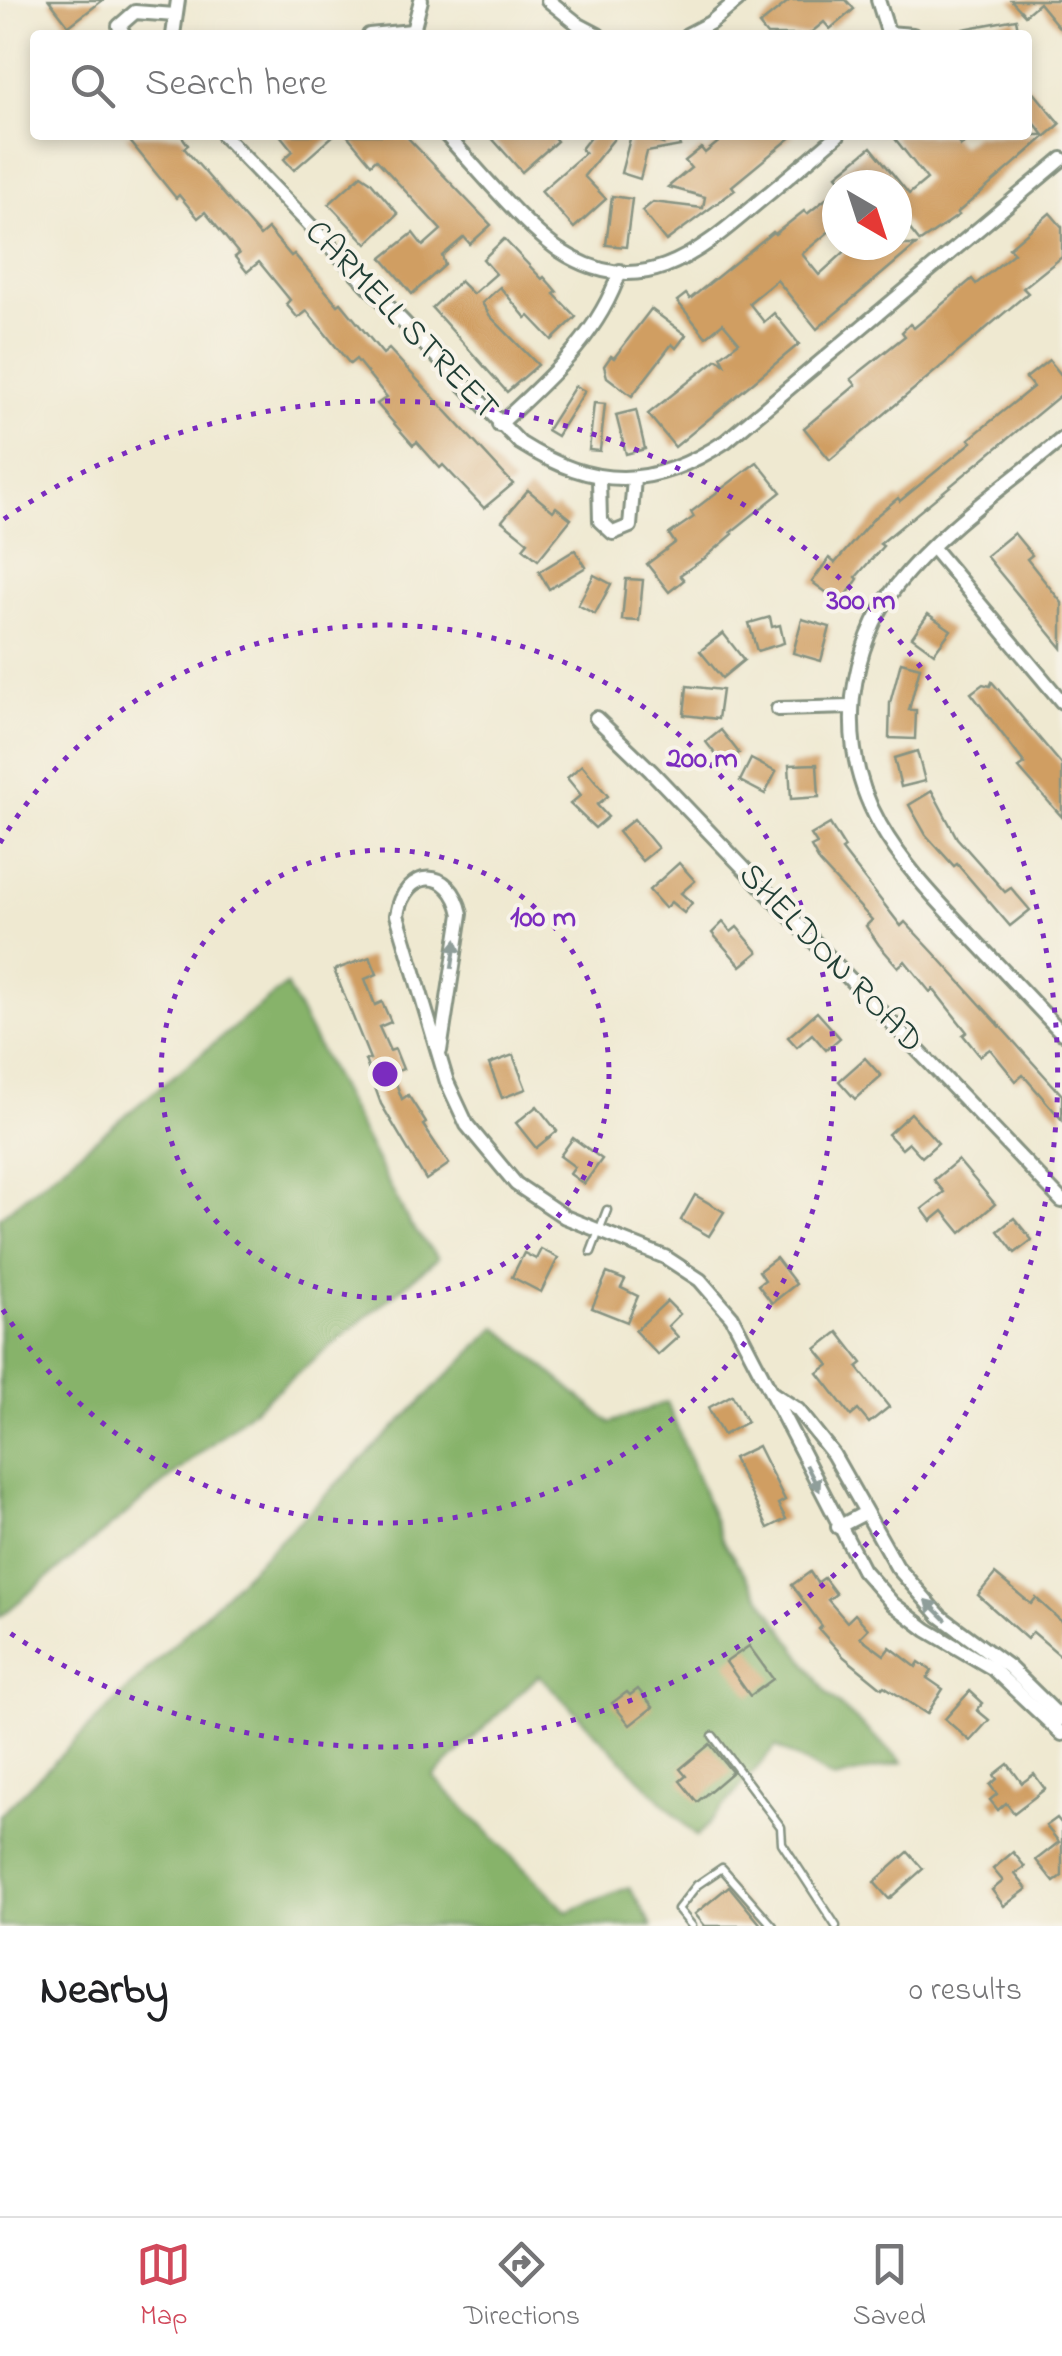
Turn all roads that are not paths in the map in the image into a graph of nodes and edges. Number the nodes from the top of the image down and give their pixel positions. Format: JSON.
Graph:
{"nodes":[{"id":1,"x":422,"y":0,"type":"edge"},
{"id":2,"x":548,"y":0,"type":"edge"},
{"id":3,"x":738,"y":0,"type":"edge"},
{"id":4,"x":878,"y":0,"type":"edge"},
{"id":5,"x":177,"y":7,"type":"edge"},
{"id":6,"x":121,"y":30,"type":"edge"},
{"id":7,"x":413,"y":30,"type":"edge"},
{"id":8,"x":589,"y":30,"type":"edge"},
{"id":9,"x":697,"y":30,"type":"edge"},
{"id":10,"x":887,"y":30,"type":"edge"},
{"id":11,"x":228,"y":140,"type":"edge"},
{"id":12,"x":451,"y":140,"type":"edge"},
{"id":13,"x":832,"y":140,"type":"edge"},
{"id":14,"x":1062,"y":159,"type":"edge"},
{"id":15,"x":620,"y":272,"type":"junction"},
{"id":16,"x":500,"y":425,"type":"junction"},
{"id":17,"x":1062,"y":439,"type":"edge"},
{"id":18,"x":600,"y":478,"type":"junction"},
{"id":19,"x":634,"y":479,"type":"junction"},
{"id":20,"x":933,"y":548,"type":"junction"},
{"id":21,"x":1062,"y":702,"type":"edge"},
{"id":22,"x":852,"y":708,"type":"junction"},
{"id":23,"x":778,"y":709,"type":"dead end"},
{"id":24,"x":596,"y":718,"type":"dead end"},
{"id":25,"x":1060,"y":1027,"type":"edge"},
{"id":26,"x":440,"y":1051,"type":"junction"},
{"id":27,"x":1062,"y":1202,"type":"edge"},
{"id":28,"x":608,"y":1210,"type":"dead end"},
{"id":29,"x":600,"y":1231,"type":"junction"},
{"id":30,"x":591,"y":1252,"type":"dead end"},
{"id":31,"x":770,"y":1392,"type":"junction"},
{"id":32,"x":865,"y":1513,"type":"junction"},
{"id":33,"x":838,"y":1527,"type":"junction"},
{"id":34,"x":1025,"y":1690,"type":"junction"},
{"id":35,"x":1062,"y":1719,"type":"edge"},
{"id":36,"x":1062,"y":1734,"type":"edge"},
{"id":37,"x":713,"y":1736,"type":"dead end"},
{"id":38,"x":692,"y":1926,"type":"edge"},
{"id":39,"x":773,"y":1926,"type":"edge"},
{"id":40,"x":836,"y":1926,"type":"edge"}],
"edges":[{"from":1,"to":7,"type":"street"},
{"from":2,"to":8,"type":"street"},
{"from":3,"to":9,"type":"street"},
{"from":4,"to":10,"type":"street"},
{"from":5,"to":6,"type":"street"},
{"from":11,"to":16,"type":"street","name":"CARMELL STREET"},
{"from":12,"to":15,"type":"street"},
{"from":13,"to":15,"type":"street"},
{"from":14,"to":19,"type":"street","name":"CARMELL STREET"},
{"from":15,"to":16,"type":"street"},
{"from":16,"to":18,"type":"street","name":"CARMELL STREET"},
{"from":17,"to":20,"type":"street"},
{"from":18,"to":19,"type":"street","name":"CARMELL STREET"},
{"from":18,"to":19,"type":"street"},
{"from":20,"to":21,"type":"street"},
{"from":20,"to":22,"type":"street"},
{"from":22,"to":23,"type":"street"},
{"from":22,"to":25,"type":"street"},
{"from":24,"to":27,"type":"street","name":"SHELDON ROAD"},
{"from":26,"to":26,"type":"street","one_way":true},
{"from":26,"to":29,"type":"street"},
{"from":28,"to":29,"type":"lane"},
{"from":29,"to":30,"type":"lane"},
{"from":29,"to":31,"type":"street"},
{"from":31,"to":32,"type":"street"},
{"from":31,"to":33,"type":"street","one_way":true},
{"from":32,"to":33,"type":"street"},
{"from":34,"to":32,"type":"street","one_way":true},
{"from":33,"to":34,"type":"street"},
{"from":34,"to":35,"type":"street"},
{"from":34,"to":36,"type":"street"},
{"from":37,"to":40,"type":"lane"},
{"from":38,"to":39,"type":"lane"}]}
